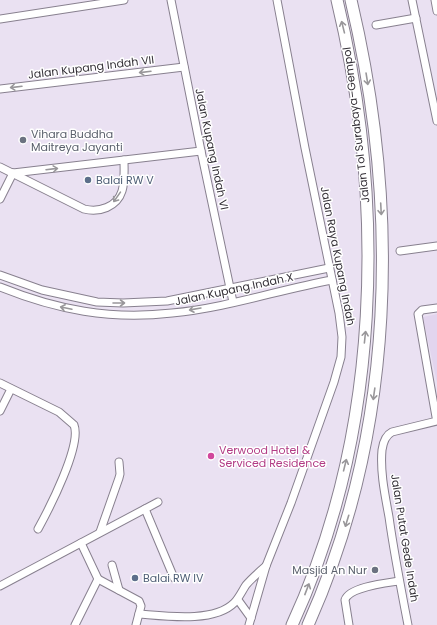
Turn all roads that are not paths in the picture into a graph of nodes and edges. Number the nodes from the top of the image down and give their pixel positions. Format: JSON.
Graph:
{"nodes":[{"id":1,"x":124,"y":0,"type":"edge"},
{"id":2,"x":171,"y":0,"type":"edge"},
{"id":3,"x":277,"y":0,"type":"edge"},
{"id":4,"x":337,"y":0,"type":"edge"},
{"id":5,"x":351,"y":0,"type":"edge"},
{"id":6,"x":412,"y":0,"type":"edge"},
{"id":7,"x":85,"y":3,"type":"edge"},
{"id":8,"x":416,"y":18,"type":"junction"},
{"id":9,"x":0,"y":19,"type":"edge"},
{"id":10,"x":376,"y":25,"type":"dead end"},
{"id":11,"x":184,"y":68,"type":"junction"},
{"id":12,"x":0,"y":89,"type":"edge"},
{"id":13,"x":434,"y":92,"type":"edge"},
{"id":14,"x":437,"y":121,"type":"edge"},
{"id":15,"x":201,"y":151,"type":"junction"},
{"id":16,"x":124,"y":160,"type":"junction"},
{"id":17,"x":0,"y":167,"type":"edge"},
{"id":18,"x":13,"y":173,"type":"junction"},
{"id":19,"x":0,"y":199,"type":"edge"},
{"id":20,"x":437,"y":246,"type":"edge"},
{"id":21,"x":400,"y":251,"type":"dead end"},
{"id":22,"x":329,"y":268,"type":"junction"},
{"id":23,"x":0,"y":275,"type":"edge"},
{"id":24,"x":332,"y":280,"type":"junction"},
{"id":25,"x":0,"y":287,"type":"edge"},
{"id":26,"x":230,"y":289,"type":"junction"},
{"id":27,"x":97,"y":302,"type":"junction"},
{"id":28,"x":233,"y":302,"type":"junction"},
{"id":29,"x":437,"y":308,"type":"edge"},
{"id":30,"x":94,"y":313,"type":"junction"},
{"id":31,"x":0,"y":383,"type":"edge"},
{"id":32,"x":11,"y":388,"type":"junction"},
{"id":33,"x":0,"y":411,"type":"edge"},
{"id":34,"x":437,"y":418,"type":"edge"},
{"id":35,"x":119,"y":462,"type":"dead end"},
{"id":36,"x":158,"y":502,"type":"dead end"},
{"id":37,"x":145,"y":508,"type":"junction"},
{"id":38,"x":38,"y":528,"type":"dead end"},
{"id":39,"x":100,"y":532,"type":"junction"},
{"id":40,"x":80,"y":543,"type":"junction"},
{"id":41,"x":112,"y":566,"type":"dead end"},
{"id":42,"x":266,"y":566,"type":"junction"},
{"id":43,"x":174,"y":578,"type":"dead end"},
{"id":44,"x":98,"y":579,"type":"junction"},
{"id":45,"x":399,"y":581,"type":"junction"},
{"id":46,"x":0,"y":586,"type":"edge"},
{"id":47,"x":119,"y":590,"type":"junction"},
{"id":48,"x":238,"y":600,"type":"junction"},
{"id":49,"x":139,"y":614,"type":"junction"},
{"id":50,"x":250,"y":621,"type":"edge"},
{"id":51,"x":75,"y":625,"type":"edge"},
{"id":52,"x":136,"y":625,"type":"edge"},
{"id":53,"x":292,"y":625,"type":"edge"},
{"id":54,"x":308,"y":625,"type":"edge"},
{"id":55,"x":349,"y":625,"type":"edge"},
{"id":56,"x":408,"y":625,"type":"edge"}],
"edges":[{"from":1,"to":7,"type":"street"},
{"from":2,"to":11,"type":"street","name":"Jalan Kupang Indah VI"},
{"from":3,"to":22,"type":"street","name":"Jalan Raya Kupang Indah"},
{"from":53,"to":4,"type":"highway","name":"Jalan Tol Surabaya–Gempol","one_way":true},
{"from":5,"to":54,"type":"highway","name":"Jalan Tol Surabaya–Gempol","one_way":true},
{"from":6,"to":8,"type":"street"},
{"from":7,"to":9,"type":"street"},
{"from":8,"to":10,"type":"street"},
{"from":8,"to":13,"type":"street"},
{"from":11,"to":12,"type":"street","name":"Jalan Kupang Indah VII","one_way":true},
{"from":11,"to":15,"type":"street","name":"Jalan Kupang Indah VI"},
{"from":13,"to":14,"type":"street"},
{"from":15,"to":16,"type":"street"},
{"from":15,"to":26,"type":"street","name":"Jalan Kupang Indah VI"},
{"from":18,"to":16,"type":"street","one_way":true},
{"from":16,"to":18,"type":"street","one_way":true},
{"from":17,"to":18,"type":"street"},
{"from":18,"to":19,"type":"street"},
{"from":20,"to":21,"type":"street"},
{"from":22,"to":24,"type":"street","name":"Jalan Raya Kupang Indah"},
{"from":22,"to":26,"type":"street","name":"Jalan Kupang Indah X"},
{"from":23,"to":27,"type":"street","name":"Jalan Kupang Indah X"},
{"from":24,"to":28,"type":"street","name":"Jalan Kupang Indah X"},
{"from":24,"to":42,"type":"street","name":"Jalan Raya Kupang Indah"},
{"from":30,"to":25,"type":"street","name":"Jalan Kupang Indah X","one_way":true},
{"from":27,"to":26,"type":"street","name":"Jalan Kupang Indah X","one_way":true},
{"from":26,"to":28,"type":"street","name":"Jalan Kupang Indah VI"},
{"from":27,"to":30,"type":"street"},
{"from":28,"to":30,"type":"street","name":"Jalan Kupang Indah X","one_way":true},
{"from":29,"to":34,"type":"street"},
{"from":31,"to":32,"type":"street"},
{"from":32,"to":33,"type":"street"},
{"from":32,"to":38,"type":"street"},
{"from":34,"to":45,"type":"street","name":"Jalan Putat Gede Indah"},
{"from":35,"to":39,"type":"street"},
{"from":36,"to":37,"type":"street"},
{"from":37,"to":39,"type":"street"},
{"from":37,"to":43,"type":"street"},
{"from":39,"to":40,"type":"street"},
{"from":40,"to":44,"type":"street"},
{"from":40,"to":46,"type":"street"},
{"from":41,"to":47,"type":"street"},
{"from":42,"to":48,"type":"street"},
{"from":42,"to":50,"type":"street","name":"Jalan Raya Kupang Indah"},
{"from":44,"to":47,"type":"street"},
{"from":44,"to":51,"type":"street"},
{"from":45,"to":55,"type":"street"},
{"from":45,"to":56,"type":"street","name":"Jalan Putat Gede Indah"},
{"from":47,"to":49,"type":"street"},
{"from":48,"to":49,"type":"street"},
{"from":48,"to":50,"type":"street"},
{"from":49,"to":52,"type":"street"}]}
